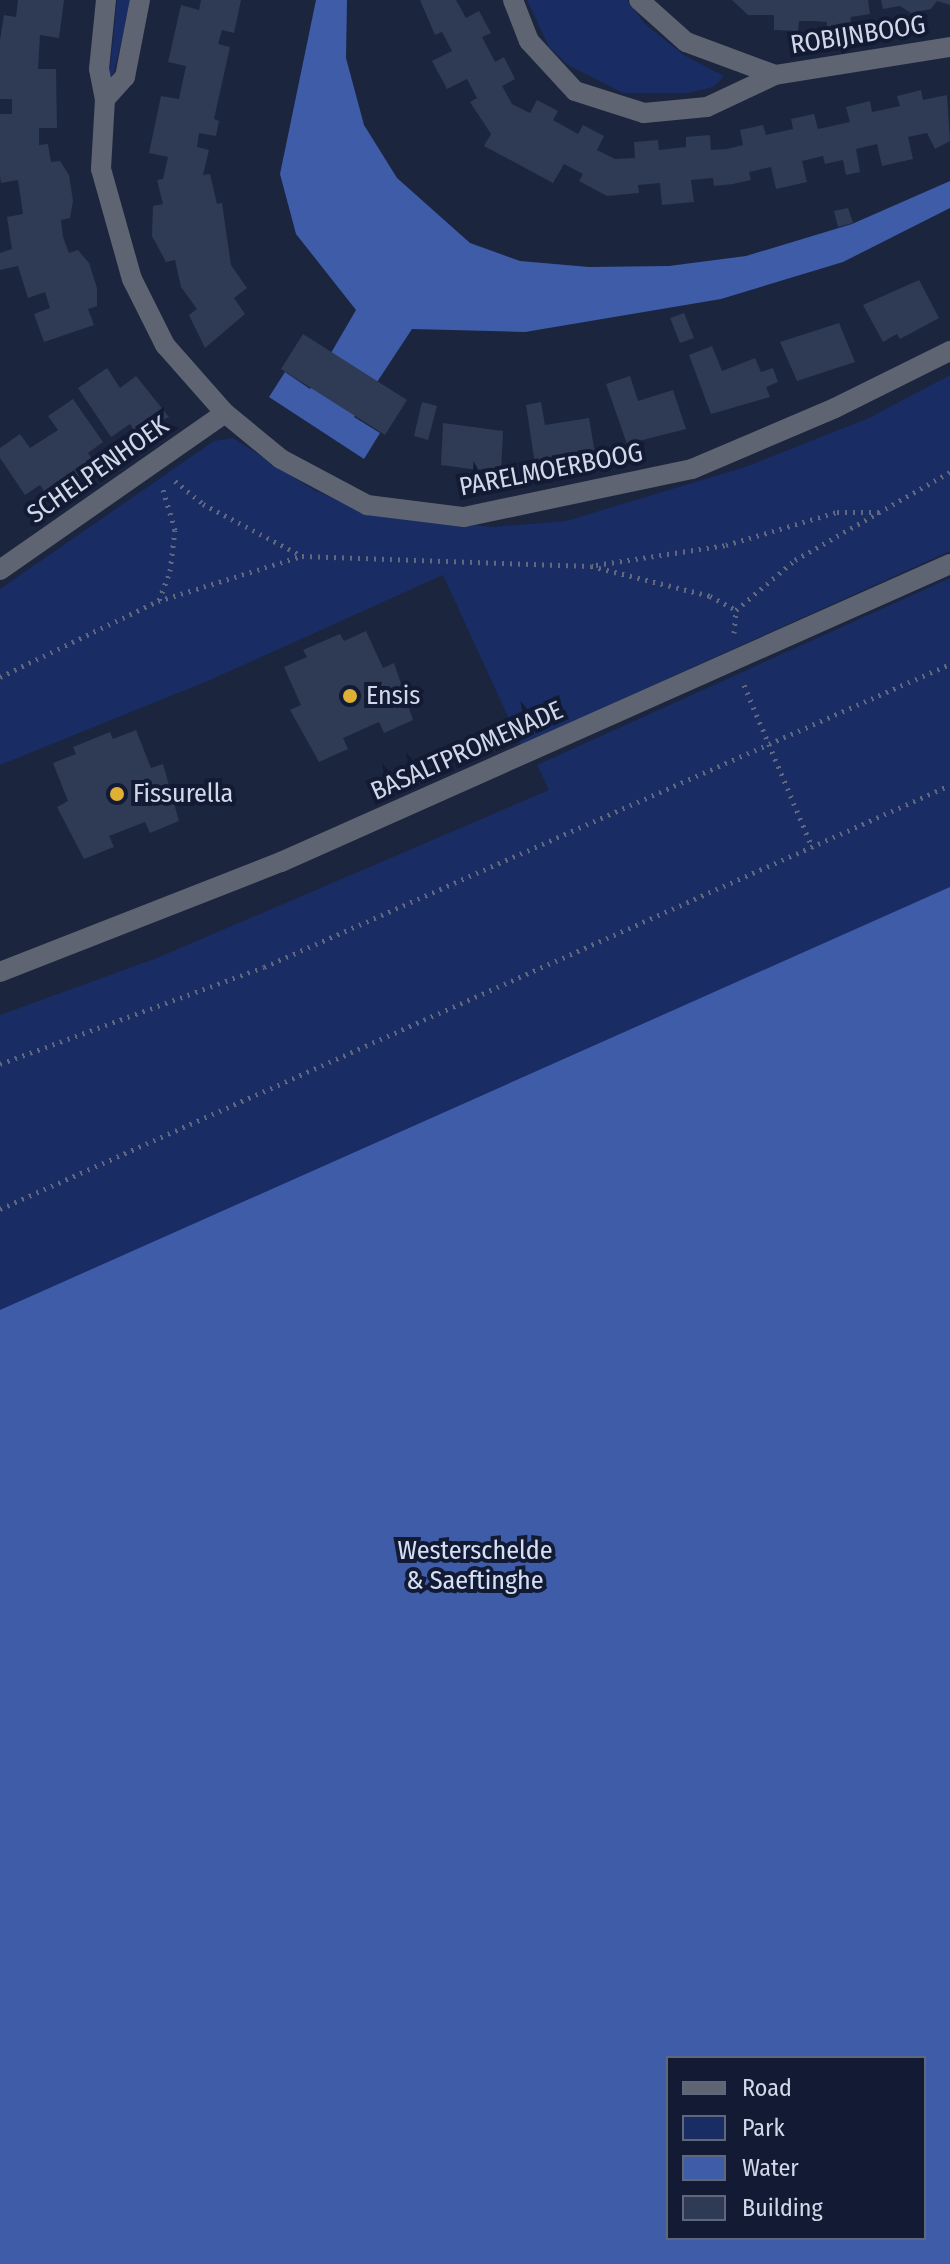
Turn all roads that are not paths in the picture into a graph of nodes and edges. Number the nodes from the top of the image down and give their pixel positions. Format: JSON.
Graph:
{"nodes":[{"id":1,"x":106,"y":0,"type":"edge"},
{"id":2,"x":140,"y":0,"type":"edge"},
{"id":3,"x":513,"y":0,"type":"edge"},
{"id":4,"x":639,"y":0,"type":"edge"},
{"id":5,"x":950,"y":47,"type":"edge"},
{"id":6,"x":775,"y":75,"type":"junction"},
{"id":7,"x":105,"y":99,"type":"junction"},
{"id":8,"x":950,"y":351,"type":"edge"},
{"id":9,"x":225,"y":413,"type":"junction"},
{"id":10,"x":950,"y":564,"type":"edge"},
{"id":11,"x":0,"y":570,"type":"edge"},
{"id":12,"x":0,"y":972,"type":"edge"}],
"edges":[{"from":1,"to":7,"type":"street","name":"PARELMOERBOOG"},
{"from":2,"to":7,"type":"street"},
{"from":3,"to":6,"type":"street","name":"ROBIJNBOOG"},
{"from":4,"to":6,"type":"street","name":"ROBIJNBOOG"},
{"from":5,"to":6,"type":"street","name":"ROBIJNBOOG"},
{"from":7,"to":9,"type":"street","name":"PARELMOERBOOG"},
{"from":8,"to":9,"type":"street","name":"PARELMOERBOOG"},
{"from":9,"to":11,"type":"street","name":"SCHELPENHOEK"},
{"from":10,"to":12,"type":"street","name":"BASALTPROMENADE"}]}
